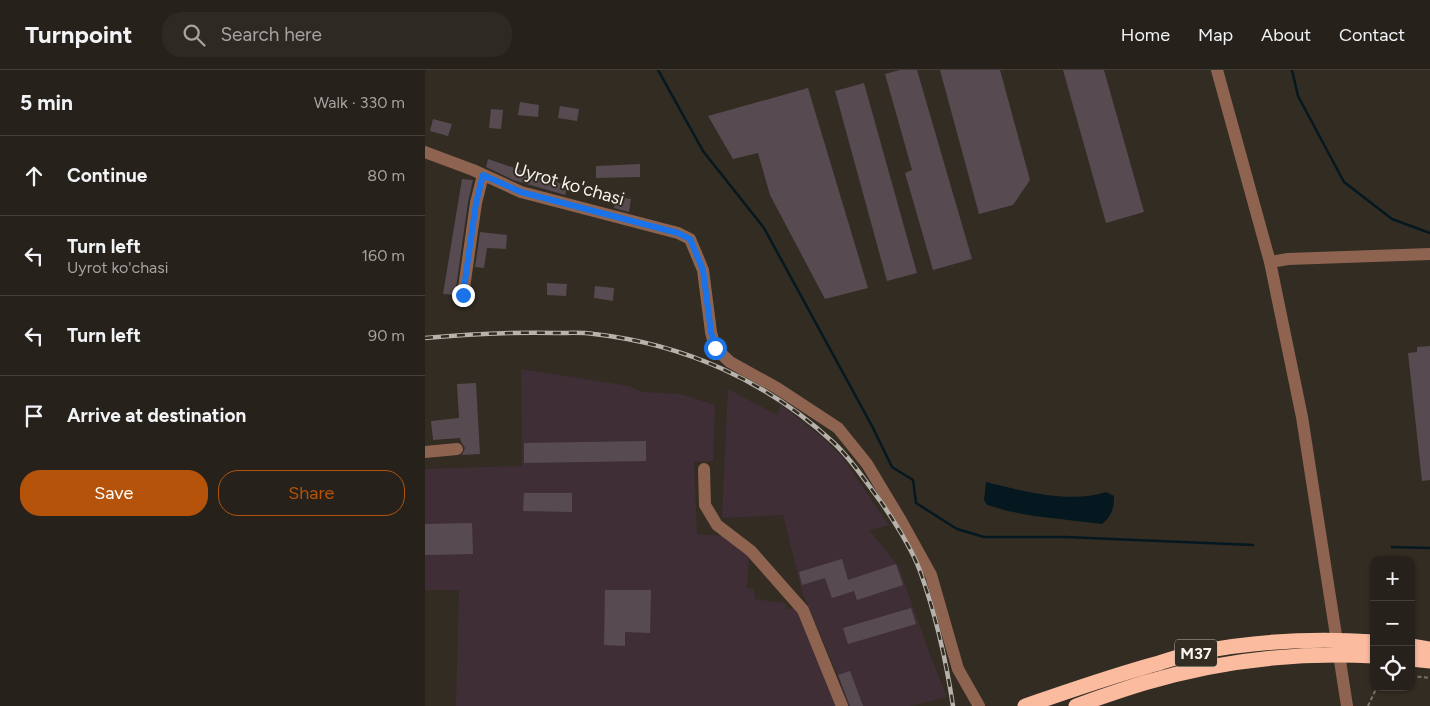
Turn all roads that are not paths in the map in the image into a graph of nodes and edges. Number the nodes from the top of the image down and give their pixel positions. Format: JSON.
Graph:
{"nodes":[{"id":1,"x":1217,"y":70,"type":"edge"},
{"id":2,"x":425,"y":152,"type":"edge"},
{"id":3,"x":483,"y":175,"type":"junction"},
{"id":4,"x":1430,"y":254,"type":"edge"},
{"id":5,"x":1270,"y":262,"type":"junction"},
{"id":6,"x":463,"y":295,"type":"dead end"},
{"id":7,"x":457,"y":449,"type":"dead end"},
{"id":8,"x":425,"y":452,"type":"edge"},
{"id":9,"x":704,"y":469,"type":"dead end"},
{"id":10,"x":1337,"y":640,"type":"junction"},
{"id":11,"x":1370,"y":642,"type":"edge"},
{"id":12,"x":1415,"y":647,"type":"edge"},
{"id":13,"x":1430,"y":649,"type":"edge"},
{"id":14,"x":1339,"y":655,"type":"junction"},
{"id":15,"x":1370,"y":656,"type":"edge"},
{"id":16,"x":1415,"y":659,"type":"edge"},
{"id":17,"x":1430,"y":661,"type":"edge"},
{"id":18,"x":842,"y":706,"type":"edge"},
{"id":19,"x":979,"y":706,"type":"edge"},
{"id":20,"x":1025,"y":706,"type":"edge"},
{"id":21,"x":1076,"y":706,"type":"edge"},
{"id":22,"x":1347,"y":706,"type":"edge"}],
"edges":[{"from":1,"to":5,"type":"street"},
{"from":2,"to":3,"type":"street","name":"Uyrot ko'chasi"},
{"from":3,"to":6,"type":"street"},
{"from":3,"to":19,"type":"street","name":"Uyrot ko'chasi"},
{"from":4,"to":5,"type":"street"},
{"from":5,"to":10,"type":"street"},
{"from":7,"to":8,"type":"street"},
{"from":9,"to":18,"type":"street"},
{"from":10,"to":11,"type":"highway","number":"M37"},
{"from":10,"to":14,"type":"street"},
{"from":10,"to":20,"type":"highway","number":"M37"},
{"from":12,"to":13,"type":"highway"},
{"from":14,"to":15,"type":"highway","number":"M37"},
{"from":14,"to":21,"type":"highway","number":"M37"},
{"from":14,"to":22,"type":"street"},
{"from":16,"to":17,"type":"highway"}]}
